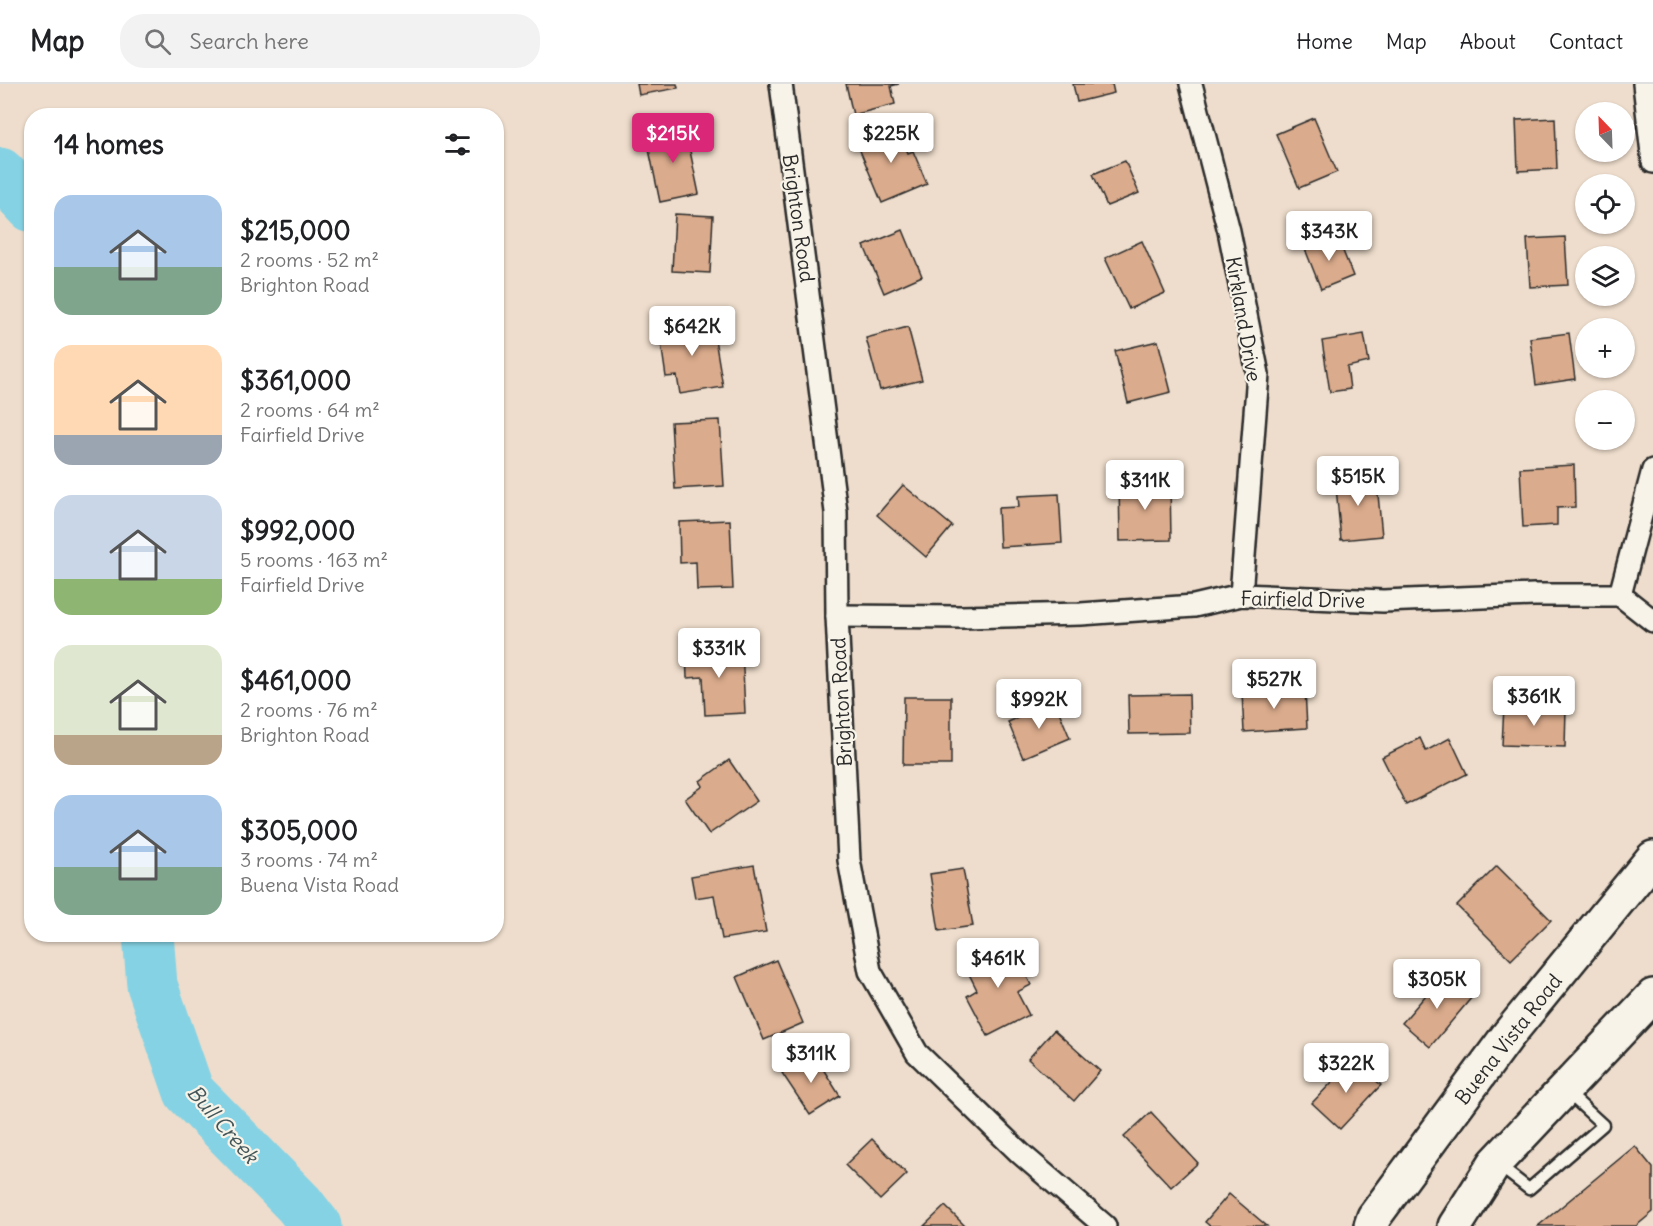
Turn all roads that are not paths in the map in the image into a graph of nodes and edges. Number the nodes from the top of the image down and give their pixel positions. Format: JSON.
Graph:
{"nodes":[{"id":1,"x":781,"y":84,"type":"edge"},
{"id":2,"x":1191,"y":84,"type":"edge"},
{"id":3,"x":1644,"y":84,"type":"edge"},
{"id":4,"x":1653,"y":162,"type":"edge"},
{"id":5,"x":1653,"y":470,"type":"edge"},
{"id":6,"x":1241,"y":595,"type":"junction"},
{"id":7,"x":1620,"y":595,"type":"junction"},
{"id":8,"x":837,"y":616,"type":"junction"},
{"id":9,"x":1653,"y":621,"type":"edge"},
{"id":10,"x":1653,"y":858,"type":"edge"},
{"id":11,"x":1647,"y":1006,"type":"edge"},
{"id":12,"x":1564,"y":1089,"type":"junction"},
{"id":13,"x":1495,"y":1163,"type":"junction"},
{"id":14,"x":1105,"y":1226,"type":"edge"},
{"id":15,"x":1371,"y":1226,"type":"edge"},
{"id":16,"x":1455,"y":1226,"type":"edge"}],
"edges":[{"from":1,"to":8,"type":"street","name":"Brighton Road"},
{"from":2,"to":6,"type":"street","name":"Kirkland Drive"},
{"from":3,"to":4,"type":"street"},
{"from":5,"to":7,"type":"street"},
{"from":6,"to":7,"type":"street","name":"Fairfield Drive"},
{"from":6,"to":8,"type":"street","name":"Fairfield Drive"},
{"from":7,"to":9,"type":"street"},
{"from":8,"to":14,"type":"street","name":"Brighton Road"},
{"from":10,"to":15,"type":"main road","name":"Buena Vista Road"},
{"from":11,"to":12,"type":"main road"},
{"from":12,"to":13,"type":"main road"},
{"from":12,"to":13,"type":"lane"},
{"from":13,"to":16,"type":"main road"}]}
